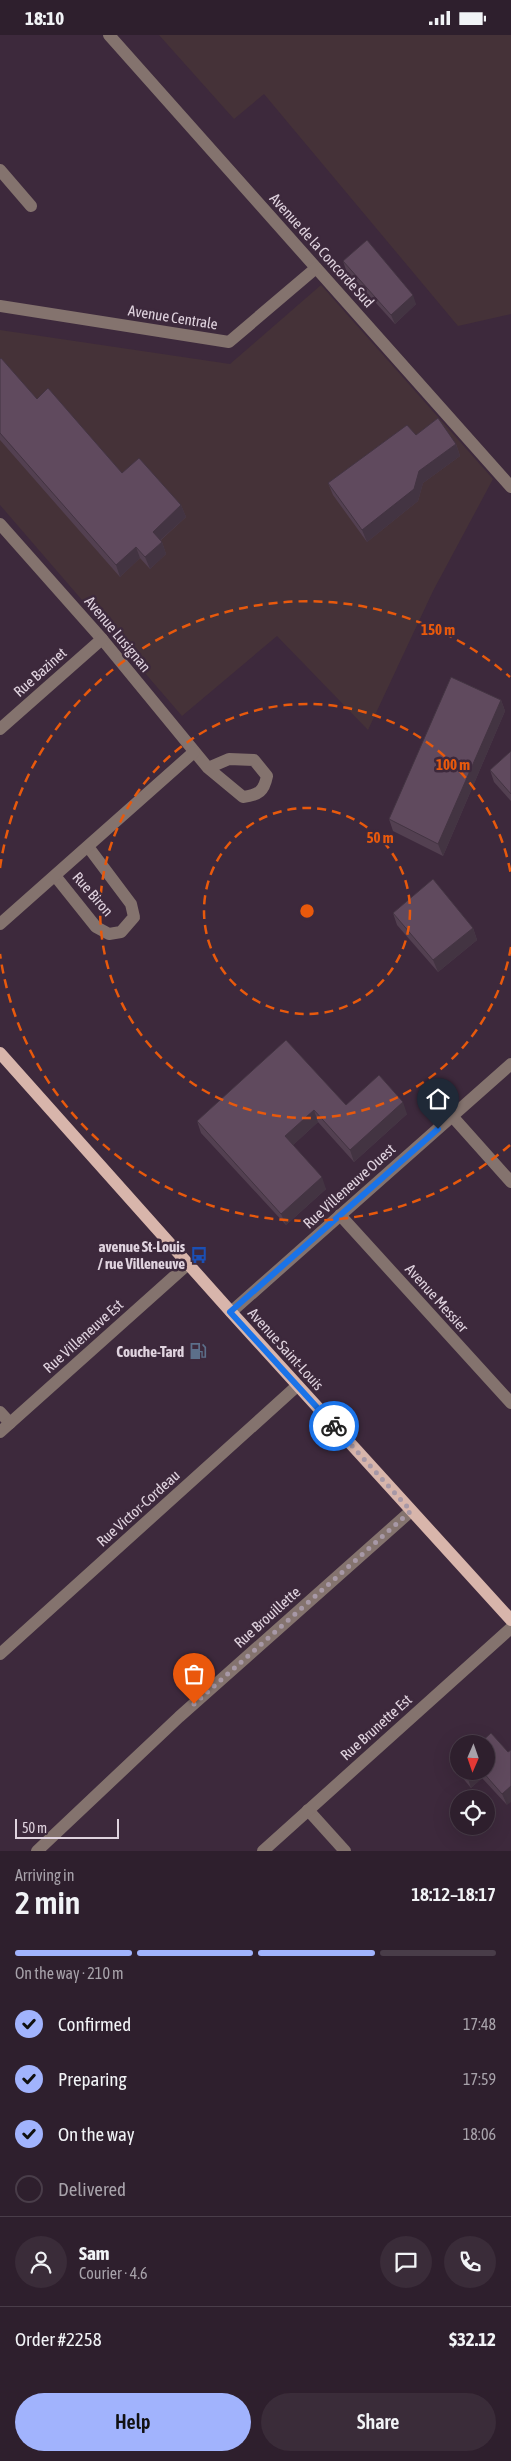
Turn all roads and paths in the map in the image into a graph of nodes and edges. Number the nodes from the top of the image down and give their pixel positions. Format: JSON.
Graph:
{"nodes":[{"id":1,"x":109,"y":35,"type":"edge"},
{"id":2,"x":0,"y":170,"type":"edge"},
{"id":3,"x":32,"y":205,"type":"dead end"},
{"id":4,"x":316,"y":268,"type":"junction"},
{"id":5,"x":0,"y":306,"type":"edge"},
{"id":6,"x":511,"y":487,"type":"edge"},
{"id":7,"x":0,"y":525,"type":"edge"},
{"id":8,"x":102,"y":639,"type":"junction"},
{"id":9,"x":0,"y":729,"type":"edge"},
{"id":10,"x":194,"y":752,"type":"junction"},
{"id":11,"x":208,"y":768,"type":"dead end"},
{"id":12,"x":89,"y":847,"type":"junction"},
{"id":13,"x":56,"y":877,"type":"junction"},
{"id":14,"x":0,"y":924,"type":"edge"},
{"id":15,"x":0,"y":1053,"type":"edge"},
{"id":16,"x":511,"y":1064,"type":"edge"},
{"id":17,"x":452,"y":1116,"type":"junction"},
{"id":18,"x":511,"y":1182,"type":"edge"},
{"id":19,"x":340,"y":1215,"type":"junction"},
{"id":20,"x":188,"y":1264,"type":"junction"},
{"id":21,"x":230,"y":1312,"type":"junction"},
{"id":22,"x":297,"y":1386,"type":"junction"},
{"id":23,"x":511,"y":1403,"type":"edge"},
{"id":24,"x":0,"y":1412,"type":"edge"},
{"id":25,"x":10,"y":1423,"type":"junction"},
{"id":26,"x":0,"y":1432,"type":"edge"},
{"id":27,"x":411,"y":1511,"type":"junction"},
{"id":28,"x":511,"y":1620,"type":"edge"},
{"id":29,"x":511,"y":1628,"type":"edge"},
{"id":30,"x":0,"y":1654,"type":"edge"},
{"id":31,"x":308,"y":1810,"type":"junction"},
{"id":32,"x":37,"y":1851,"type":"edge"},
{"id":33,"x":263,"y":1851,"type":"edge"},
{"id":34,"x":345,"y":1851,"type":"edge"}],
"edges":[{"from":1,"to":4,"type":"street","name":"Avenue de la Concorde Sud"},
{"from":2,"to":3,"type":"street"},
{"from":4,"to":5,"type":"street","name":"Avenue Centrale"},
{"from":4,"to":6,"type":"street","name":"Avenue de la Concorde Sud"},
{"from":7,"to":8,"type":"street","name":"Avenue Lusignan"},
{"from":8,"to":9,"type":"street","name":"Rue Bazinet"},
{"from":8,"to":10,"type":"street","name":"Avenue Lusignan"},
{"from":10,"to":11,"type":"street","name":"Avenue Lusignan"},
{"from":10,"to":12,"type":"street","name":"Rue Biron"},
{"from":12,"to":13,"type":"street","name":"Rue Biron"},
{"from":12,"to":13,"type":"street","name":"Rue Biron"},
{"from":13,"to":14,"type":"street","name":"Rue Biron"},
{"from":15,"to":20,"type":"main road","name":"Avenue Saint-Louis"},
{"from":16,"to":17,"type":"street","name":"Rue Villeneuve Ouest"},
{"from":17,"to":18,"type":"street"},
{"from":17,"to":19,"type":"street","name":"Rue Villeneuve Ouest"},
{"from":19,"to":21,"type":"street","name":"Rue Villeneuve Ouest"},
{"from":19,"to":23,"type":"street","name":"Avenue Messier"},
{"from":20,"to":21,"type":"main road","name":"Avenue Saint-Louis"},
{"from":20,"to":25,"type":"street","name":"Rue Villeneuve Est"},
{"from":21,"to":22,"type":"main road","name":"Avenue Saint-Louis"},
{"from":22,"to":27,"type":"main road","name":"Avenue Saint-Louis"},
{"from":22,"to":30,"type":"street","name":"Rue Victor-Cordeau"},
{"from":24,"to":25,"type":"street"},
{"from":25,"to":26,"type":"street","name":"Rue Villeneuve Est"},
{"from":27,"to":28,"type":"main road","name":"Avenue Saint-Louis"},
{"from":27,"to":32,"type":"street","name":"Rue Brouillette"},
{"from":29,"to":31,"type":"street","name":"Rue Brunette Est"},
{"from":31,"to":33,"type":"street","name":"Rue Brunette Est"},
{"from":31,"to":34,"type":"street"}]}
